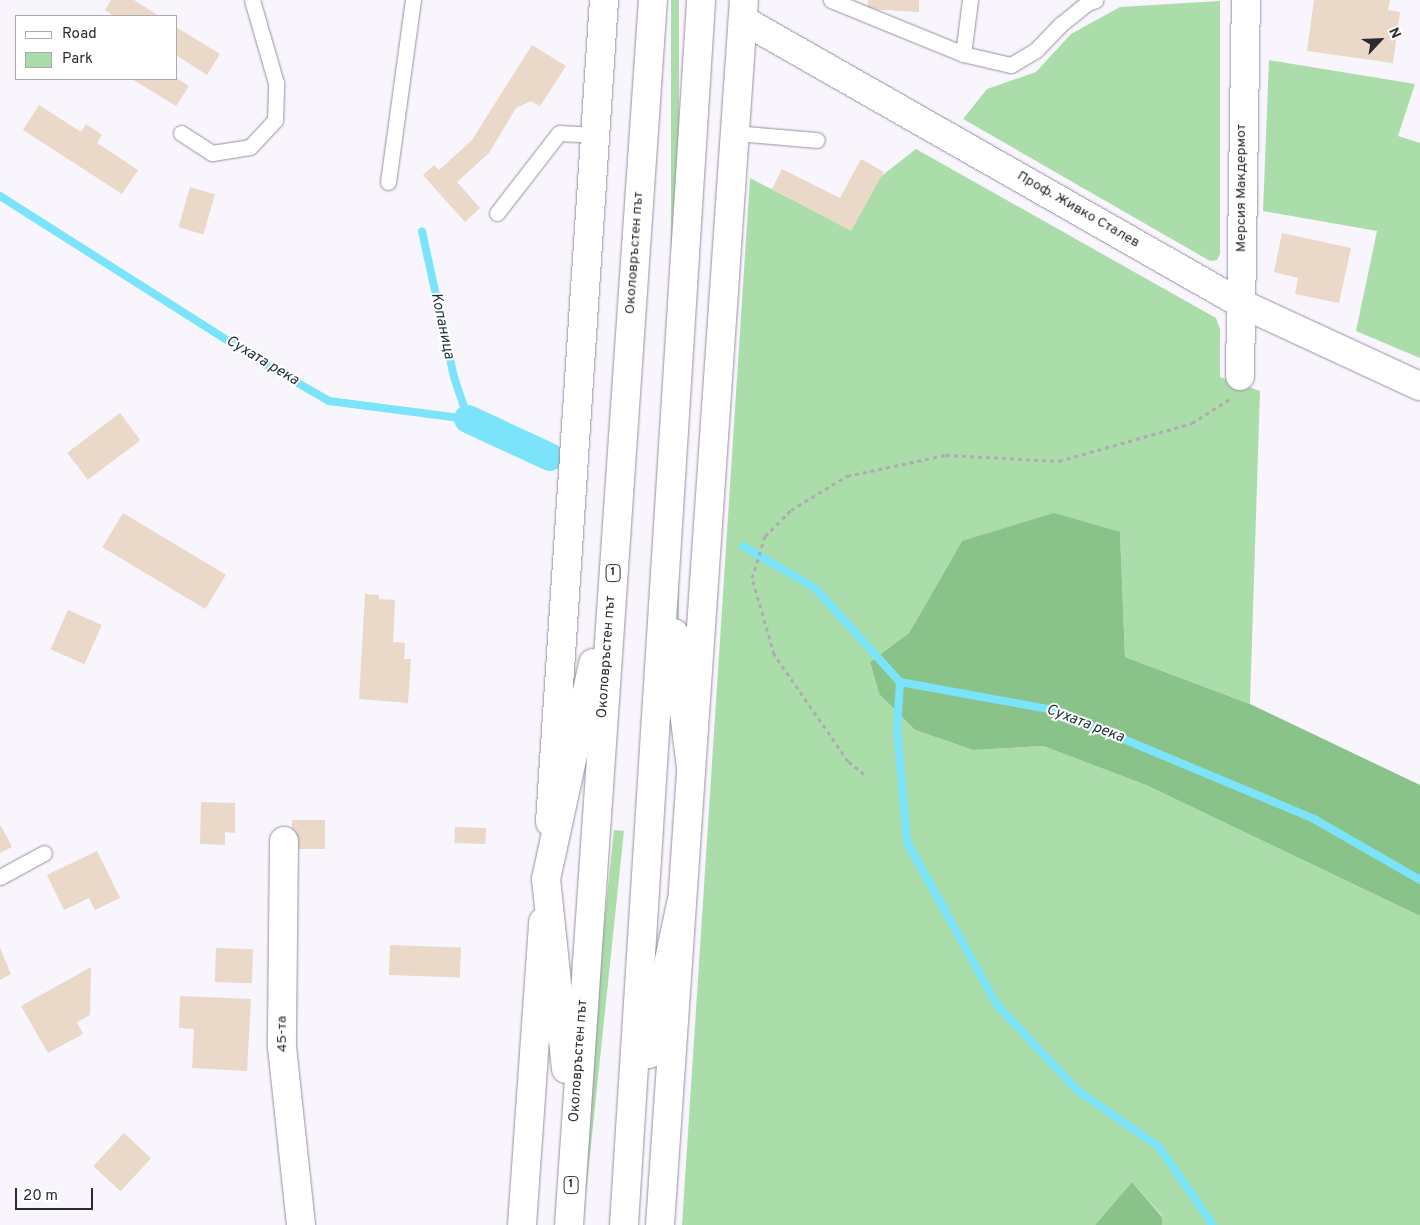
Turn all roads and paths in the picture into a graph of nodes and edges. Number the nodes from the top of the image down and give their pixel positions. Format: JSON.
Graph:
{"nodes":[{"id":1,"x":252,"y":0,"type":"edge"},
{"id":2,"x":413,"y":0,"type":"edge"},
{"id":3,"x":604,"y":0,"type":"edge"},
{"id":4,"x":653,"y":0,"type":"edge"},
{"id":5,"x":701,"y":0,"type":"edge"},
{"id":6,"x":831,"y":0,"type":"edge"},
{"id":7,"x":970,"y":0,"type":"edge"},
{"id":8,"x":1096,"y":0,"type":"edge"},
{"id":9,"x":1246,"y":0,"type":"edge"},
{"id":10,"x":744,"y":10,"type":"edge"},
{"id":11,"x":963,"y":54,"type":"junction"},
{"id":12,"x":181,"y":133,"type":"dead end"},
{"id":13,"x":735,"y":133,"type":"junction"},
{"id":14,"x":595,"y":135,"type":"junction"},
{"id":15,"x":817,"y":140,"type":"dead end"},
{"id":16,"x":388,"y":182,"type":"dead end"},
{"id":17,"x":497,"y":213,"type":"dead end"},
{"id":18,"x":1240,"y":303,"type":"junction"},
{"id":19,"x":1240,"y":376,"type":"joint"},
{"id":20,"x":1420,"y":386,"type":"edge"},
{"id":21,"x":613,"y":568,"type":"junction"},
{"id":22,"x":666,"y":570,"type":"junction"},
{"id":23,"x":691,"y":768,"type":"junction"},
{"id":24,"x":864,"y":774,"type":"dead end"},
{"id":25,"x":284,"y":841,"type":"dead end"},
{"id":26,"x":44,"y":852,"type":"dead end"},
{"id":27,"x":0,"y":877,"type":"edge"},
{"id":28,"x":546,"y":879,"type":"junction"},
{"id":29,"x":681,"y":904,"type":"junction"},
{"id":30,"x":574,"y":1145,"type":"junction"},
{"id":31,"x":630,"y":1146,"type":"junction"},
{"id":32,"x":301,"y":1225,"type":"edge"},
{"id":33,"x":522,"y":1225,"type":"edge"},
{"id":34,"x":569,"y":1225,"type":"edge"},
{"id":35,"x":624,"y":1225,"type":"edge"},
{"id":36,"x":660,"y":1225,"type":"edge"}],
"edges":[{"from":1,"to":12,"type":"lane"},
{"from":2,"to":16,"type":"lane"},
{"from":3,"to":14,"type":"main road"},
{"from":4,"to":21,"type":"main road","name":"Околовръстен път","number":"1"},
{"from":5,"to":22,"type":"main road"},
{"from":6,"to":11,"type":"lane"},
{"from":7,"to":11,"type":"lane"},
{"from":8,"to":11,"type":"lane"},
{"from":9,"to":18,"type":"main road","name":"Мерсия Макдермот"},
{"from":10,"to":13,"type":"main road"},
{"from":10,"to":18,"type":"main road","name":"Проф. Живко Сталев"},
{"from":13,"to":15,"type":"lane"},
{"from":13,"to":23,"type":"main road"},
{"from":14,"to":17,"type":"lane"},
{"from":14,"to":28,"type":"main road"},
{"from":18,"to":19,"type":"main road","name":"Мерсия Макдермот"},
{"from":18,"to":20,"type":"main road","name":"Проф. Живко Сталев"},
{"from":19,"to":24,"type":"path"},
{"from":21,"to":28,"type":"main road"},
{"from":21,"to":30,"type":"main road","name":"Околовръстен път","number":"1"},
{"from":22,"to":23,"type":"main road"},
{"from":22,"to":31,"type":"main road"},
{"from":23,"to":29,"type":"main road"},
{"from":25,"to":32,"type":"main road","name":"45-та"},
{"from":26,"to":27,"type":"lane"},
{"from":28,"to":30,"type":"main road"},
{"from":28,"to":33,"type":"main road"},
{"from":29,"to":31,"type":"main road"},
{"from":29,"to":36,"type":"main road"},
{"from":30,"to":34,"type":"main road","name":"Околовръстен път","number":"1"},
{"from":31,"to":35,"type":"main road"}]}
